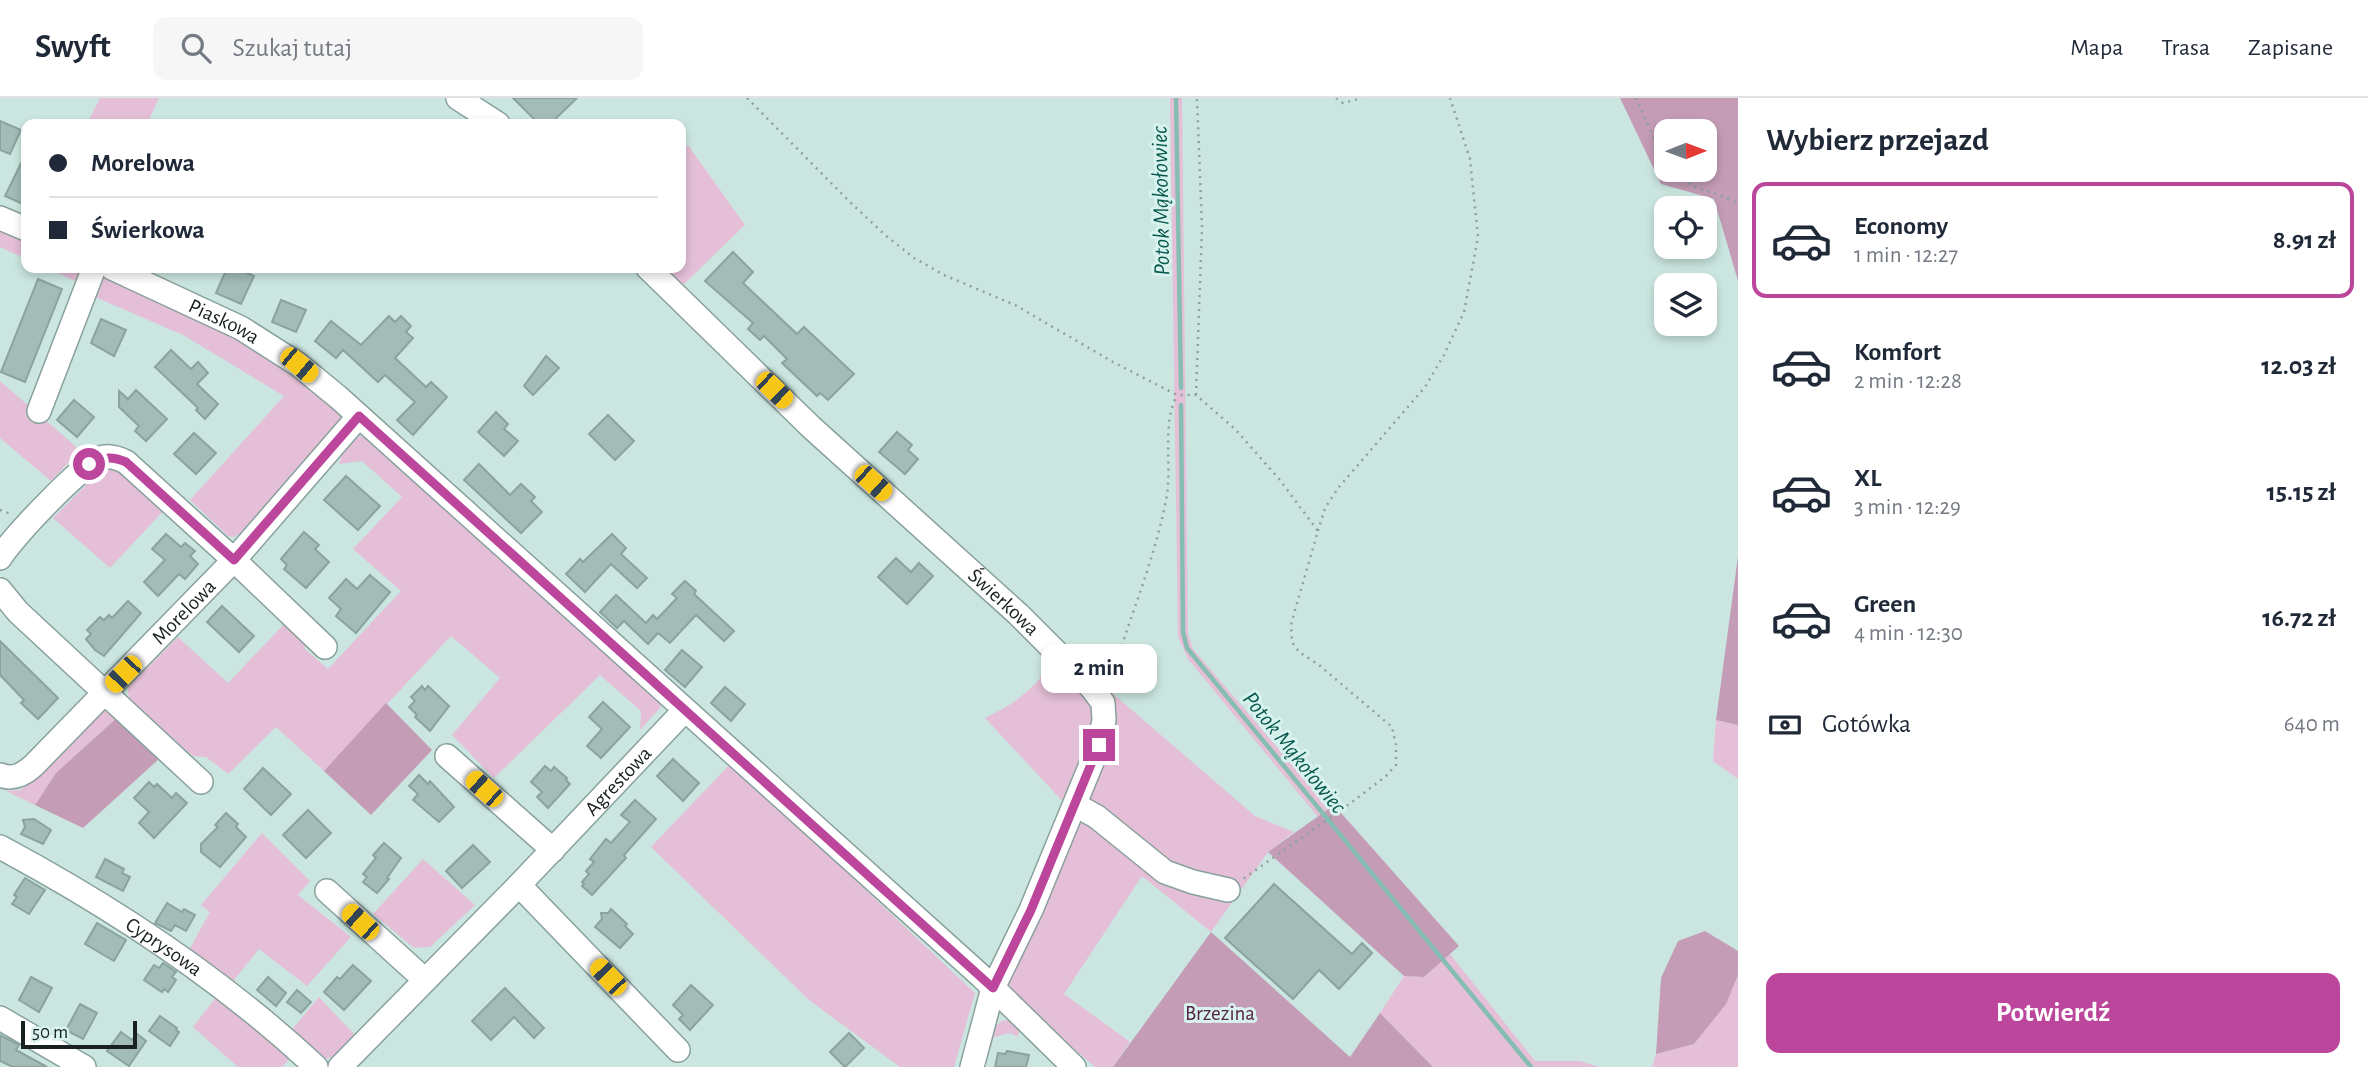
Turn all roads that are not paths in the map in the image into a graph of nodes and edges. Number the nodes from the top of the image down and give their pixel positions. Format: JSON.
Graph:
{"nodes":[{"id":1,"x":458,"y":98,"type":"edge"},
{"id":2,"x":490,"y":119,"type":"edge"},
{"id":3,"x":0,"y":218,"type":"edge"},
{"id":4,"x":21,"y":227,"type":"edge"},
{"id":5,"x":92,"y":273,"type":"edge"},
{"id":6,"x":123,"y":273,"type":"edge"},
{"id":7,"x":653,"y":273,"type":"edge"},
{"id":8,"x":39,"y":411,"type":"dead end"},
{"id":9,"x":359,"y":416,"type":"junction"},
{"id":10,"x":11,"y":524,"type":"edge"},
{"id":11,"x":0,"y":558,"type":"edge"},
{"id":12,"x":234,"y":560,"type":"junction"},
{"id":13,"x":0,"y":590,"type":"edge"},
{"id":14,"x":325,"y":647,"type":"dead end"},
{"id":15,"x":104,"y":693,"type":"junction"},
{"id":16,"x":684,"y":711,"type":"junction"},
{"id":17,"x":447,"y":756,"type":"dead end"},
{"id":18,"x":9,"y":776,"type":"edge"},
{"id":19,"x":201,"y":782,"type":"dead end"},
{"id":20,"x":1076,"y":805,"type":"junction"},
{"id":21,"x":0,"y":847,"type":"edge"},
{"id":22,"x":553,"y":850,"type":"junction"},
{"id":23,"x":519,"y":886,"type":"junction"},
{"id":24,"x":1228,"y":890,"type":"road end"},
{"id":25,"x":327,"y":891,"type":"dead end"},
{"id":26,"x":425,"y":981,"type":"junction"},
{"id":27,"x":993,"y":988,"type":"junction"},
{"id":28,"x":0,"y":1018,"type":"edge"},
{"id":29,"x":678,"y":1050,"type":"dead end"},
{"id":30,"x":84,"y":1067,"type":"edge"},
{"id":31,"x":316,"y":1067,"type":"edge"},
{"id":32,"x":340,"y":1067,"type":"edge"},
{"id":33,"x":972,"y":1067,"type":"edge"},
{"id":34,"x":1074,"y":1067,"type":"edge"}],
"edges":[{"from":1,"to":2,"type":"street"},
{"from":3,"to":4,"type":"street"},
{"from":5,"to":8,"type":"street"},
{"from":6,"to":9,"type":"street","name":"Piaskowa"},
{"from":7,"to":20,"type":"street","name":"Świerkowa"},
{"from":9,"to":12,"type":"street","name":"Morelowa"},
{"from":9,"to":16,"type":"street","name":"Piaskowa"},
{"from":10,"to":11,"type":"street","name":"Morelowa"},
{"from":10,"to":12,"type":"street","name":"Morelowa"},
{"from":12,"to":14,"type":"street"},
{"from":12,"to":15,"type":"street","name":"Morelowa"},
{"from":13,"to":15,"type":"street"},
{"from":15,"to":18,"type":"street","name":"Morelowa"},
{"from":15,"to":19,"type":"street"},
{"from":16,"to":22,"type":"street","name":"Agrestowa"},
{"from":16,"to":27,"type":"street","name":"Piaskowa"},
{"from":17,"to":22,"type":"street"},
{"from":20,"to":24,"type":"street"},
{"from":20,"to":27,"type":"street"},
{"from":21,"to":31,"type":"street","name":"Cyprysowa"},
{"from":22,"to":23,"type":"street","name":"Agrestowa"},
{"from":23,"to":26,"type":"street","name":"Agrestowa"},
{"from":23,"to":29,"type":"street"},
{"from":25,"to":26,"type":"street"},
{"from":26,"to":32,"type":"street","name":"Agrestowa"},
{"from":27,"to":33,"type":"street"},
{"from":27,"to":34,"type":"street","name":"Piaskowa"},
{"from":28,"to":30,"type":"street"}]}
